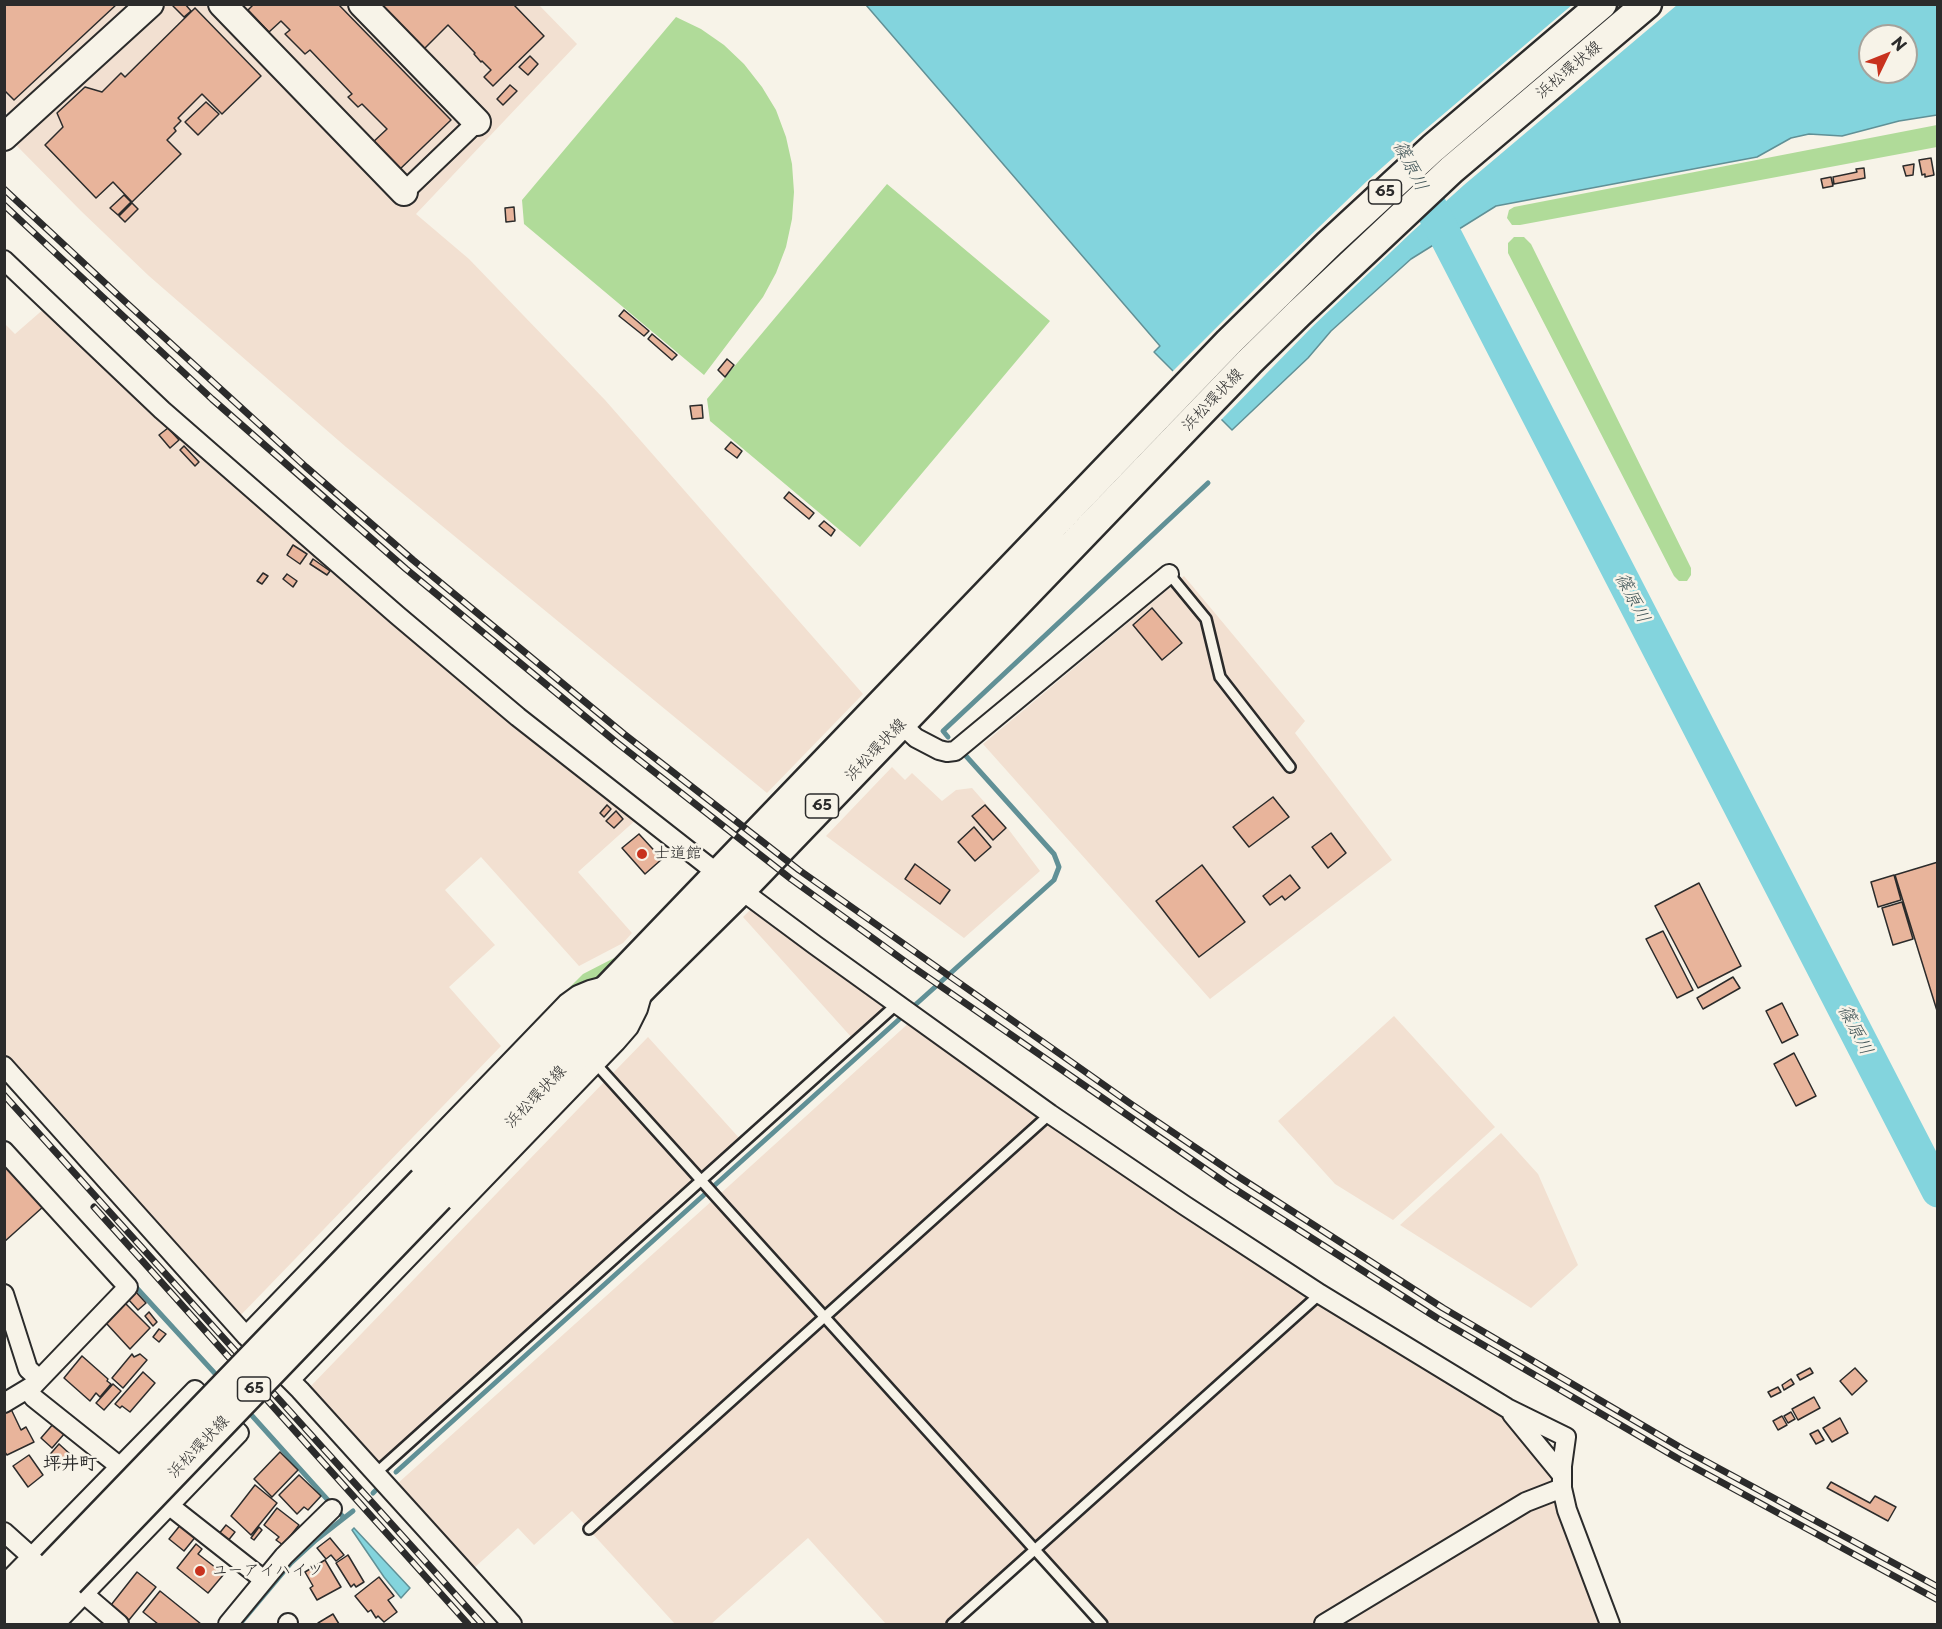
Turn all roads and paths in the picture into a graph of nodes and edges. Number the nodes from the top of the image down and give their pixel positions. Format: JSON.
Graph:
{"nodes":[{"id":1,"x":150,"y":4,"type":"edge"},
{"id":2,"x":222,"y":4,"type":"edge"},
{"id":3,"x":362,"y":4,"type":"edge"},
{"id":4,"x":1602,"y":4,"type":"edge"},
{"id":5,"x":1647,"y":4,"type":"edge"},
{"id":6,"x":477,"y":122,"type":"joint"},
{"id":7,"x":5,"y":135,"type":"edge"},
{"id":8,"x":404,"y":192,"type":"joint"},
{"id":9,"x":4,"y":260,"type":"edge"},
{"id":10,"x":1173,"y":400,"type":"junction"},
{"id":11,"x":1194,"y":420,"type":"junction"},
{"id":12,"x":1169,"y":574,"type":"joint"},
{"id":13,"x":863,"y":721,"type":"junction"},
{"id":14,"x":892,"y":732,"type":"junction"},
{"id":15,"x":1290,"y":767,"type":"dead end"},
{"id":16,"x":717,"y":873,"type":"junction"},
{"id":17,"x":741,"y":890,"type":"junction"},
{"id":18,"x":613,"y":984,"type":"junction"},
{"id":19,"x":645,"y":985,"type":"junction"},
{"id":20,"x":904,"y":1009,"type":"junction"},
{"id":21,"x":596,"y":1064,"type":"junction"},
{"id":22,"x":4,"y":1066,"type":"edge"},
{"id":23,"x":1050,"y":1113,"type":"junction"},
{"id":24,"x":4,"y":1151,"type":"edge"},
{"id":25,"x":704,"y":1182,"type":"junction"},
{"id":26,"x":431,"y":1189,"type":"junction"},
{"id":27,"x":4,"y":1294,"type":"edge"},
{"id":28,"x":1320,"y":1294,"type":"junction"},
{"id":29,"x":825,"y":1316,"type":"junction"},
{"id":30,"x":246,"y":1336,"type":"junction"},
{"id":31,"x":291,"y":1379,"type":"junction"},
{"id":32,"x":33,"y":1385,"type":"junction"},
{"id":33,"x":4,"y":1403,"type":"edge"},
{"id":34,"x":1508,"y":1408,"type":"junction"},
{"id":35,"x":120,"y":1467,"type":"junction"},
{"id":36,"x":376,"y":1473,"type":"junction"},
{"id":37,"x":1562,"y":1482,"type":"junction"},
{"id":38,"x":169,"y":1505,"type":"junction"},
{"id":39,"x":332,"y":1509,"type":"dead end"},
{"id":40,"x":589,"y":1529,"type":"dead end"},
{"id":41,"x":4,"y":1532,"type":"edge"},
{"id":42,"x":1035,"y":1550,"type":"junction"},
{"id":43,"x":60,"y":1575,"type":"junction"},
{"id":44,"x":264,"y":1580,"type":"junction"},
{"id":45,"x":4,"y":1586,"type":"edge"},
{"id":46,"x":4,"y":1614,"type":"edge"},
{"id":47,"x":1330,"y":1623,"type":"edge"},
{"id":48,"x":28,"y":1624,"type":"edge"},
{"id":49,"x":55,"y":1624,"type":"edge"},
{"id":50,"x":119,"y":1624,"type":"edge"},
{"id":51,"x":228,"y":1624,"type":"edge"},
{"id":52,"x":512,"y":1624,"type":"edge"},
{"id":53,"x":952,"y":1624,"type":"edge"},
{"id":54,"x":1102,"y":1624,"type":"edge"},
{"id":55,"x":1610,"y":1624,"type":"edge"}],
"edges":[{"from":1,"to":7,"type":"street"},
{"from":2,"to":8,"type":"street"},
{"from":3,"to":6,"type":"street"},
{"from":4,"to":10,"type":"main road","name":"浜松環状線","number":"65"},
{"from":5,"to":11,"type":"main road","name":"浜松環状線","number":"65"},
{"from":6,"to":8,"type":"street"},
{"from":9,"to":16,"type":"street"},
{"from":10,"to":11,"type":"main road"},
{"from":10,"to":13,"type":"main road","name":"浜松環状線","number":"65"},
{"from":11,"to":14,"type":"main road","name":"浜松環状線","number":"65"},
{"from":12,"to":14,"type":"street"},
{"from":12,"to":15,"type":"lane"},
{"from":13,"to":14,"type":"main road"},
{"from":13,"to":16,"type":"main road","name":"浜松環状線","number":"65"},
{"from":14,"to":17,"type":"main road","name":"浜松環状線","number":"65"},
{"from":16,"to":18,"type":"main road","name":"浜松環状線","number":"65"},
{"from":17,"to":19,"type":"main road","name":"浜松環状線","number":"65"},
{"from":17,"to":20,"type":"street"},
{"from":18,"to":26,"type":"main road","name":"浜松環状線","number":"65"},
{"from":18,"to":30,"type":"street"},
{"from":19,"to":21,"type":"street"},
{"from":19,"to":26,"type":"main road","name":"浜松環状線","number":"65"},
{"from":20,"to":23,"type":"street"},
{"from":20,"to":25,"type":"lane"},
{"from":21,"to":25,"type":"lane"},
{"from":21,"to":31,"type":"street"},
{"from":22,"to":30,"type":"street"},
{"from":23,"to":28,"type":"street"},
{"from":23,"to":29,"type":"lane"},
{"from":24,"to":32,"type":"street"},
{"from":25,"to":29,"type":"lane"},
{"from":25,"to":36,"type":"lane"},
{"from":26,"to":43,"type":"main road","name":"浜松環状線","number":"65","bridge":true},
{"from":27,"to":32,"type":"street"},
{"from":28,"to":34,"type":"street"},
{"from":28,"to":42,"type":"lane"},
{"from":29,"to":40,"type":"lane"},
{"from":29,"to":42,"type":"lane"},
{"from":30,"to":31,"type":"street"},
{"from":31,"to":36,"type":"street"},
{"from":32,"to":33,"type":"street"},
{"from":32,"to":35,"type":"street"},
{"from":34,"to":37,"type":"street"},
{"from":34,"to":37,"type":"street"},
{"from":35,"to":38,"type":"street"},
{"from":35,"to":38,"type":"street"},
{"from":35,"to":43,"type":"street"},
{"from":36,"to":52,"type":"street"},
{"from":37,"to":47,"type":"street"},
{"from":37,"to":55,"type":"street"},
{"from":38,"to":43,"type":"street"},
{"from":38,"to":44,"type":"street"},
{"from":39,"to":44,"type":"street"},
{"from":41,"to":43,"type":"street"},
{"from":42,"to":53,"type":"lane"},
{"from":42,"to":54,"type":"lane"},
{"from":43,"to":45,"type":"street"},
{"from":43,"to":46,"type":"main road","name":"浜松環状線","number":"65"},
{"from":43,"to":48,"type":"main road","name":"浜松環状線","number":"65"},
{"from":43,"to":49,"type":"street"},
{"from":43,"to":50,"type":"street"},
{"from":44,"to":51,"type":"street"}]}
